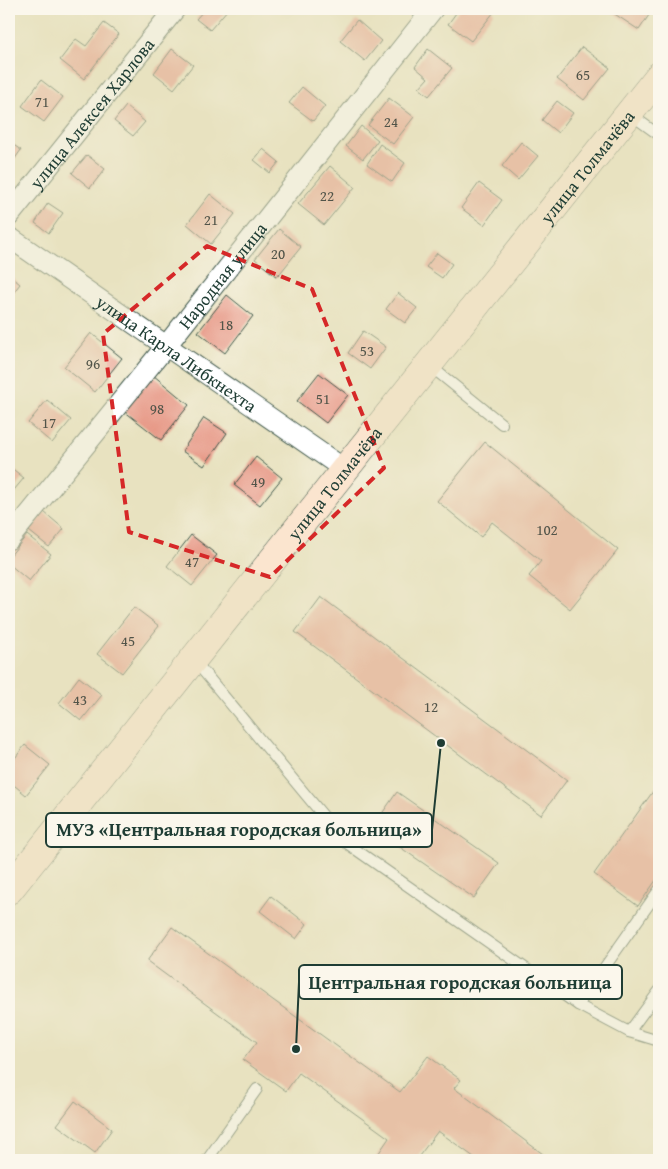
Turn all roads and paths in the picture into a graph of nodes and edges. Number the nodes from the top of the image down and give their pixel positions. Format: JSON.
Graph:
{"nodes":[{"id":1,"x":175,"y":9,"type":"edge"},
{"id":2,"x":433,"y":9,"type":"edge"},
{"id":3,"x":659,"y":76,"type":"edge"},
{"id":4,"x":629,"y":113,"type":"junction"},
{"id":5,"x":659,"y":135,"type":"edge"},
{"id":6,"x":9,"y":216,"type":"edge"},
{"id":7,"x":9,"y":237,"type":"edge"},
{"id":8,"x":166,"y":346,"type":"junction"},
{"id":9,"x":428,"y":365,"type":"junction"},
{"id":10,"x":502,"y":424,"type":"dead end"},
{"id":11,"x":344,"y":469,"type":"junction"},
{"id":12,"x":9,"y":539,"type":"edge"},
{"id":13,"x":193,"y":660,"type":"junction"},
{"id":14,"x":9,"y":890,"type":"edge"},
{"id":15,"x":659,"y":890,"type":"edge"},
{"id":16,"x":659,"y":991,"type":"edge"},
{"id":17,"x":578,"y":1005,"type":"junction"},
{"id":18,"x":630,"y":1032,"type":"junction"},
{"id":19,"x":659,"y":1041,"type":"edge"},
{"id":20,"x":258,"y":1089,"type":"dead end"},
{"id":21,"x":207,"y":1160,"type":"edge"}],
"edges":[{"from":1,"to":6,"type":"street","name":"улица Алексея Харлова"},
{"from":2,"to":8,"type":"street","name":"Народная улица"},
{"from":3,"to":4,"type":"street","name":"улица Толмачёва"},
{"from":4,"to":5,"type":"lane"},
{"from":4,"to":9,"type":"street","name":"улица Толмачёва"},
{"from":7,"to":8,"type":"street","name":"улица Карла Либкнехта"},
{"from":8,"to":11,"type":"street","name":"улица Карла Либкнехта"},
{"from":8,"to":12,"type":"street","name":"Народная улица"},
{"from":9,"to":10,"type":"lane"},
{"from":9,"to":11,"type":"street","name":"улица Толмачёва"},
{"from":11,"to":13,"type":"street","name":"улица Толмачёва"},
{"from":13,"to":14,"type":"street","name":"улица Толмачёва"},
{"from":13,"to":17,"type":"lane"},
{"from":15,"to":17,"type":"lane"},
{"from":16,"to":18,"type":"lane"},
{"from":17,"to":18,"type":"lane"},
{"from":18,"to":19,"type":"lane"},
{"from":20,"to":21,"type":"lane"}]}
